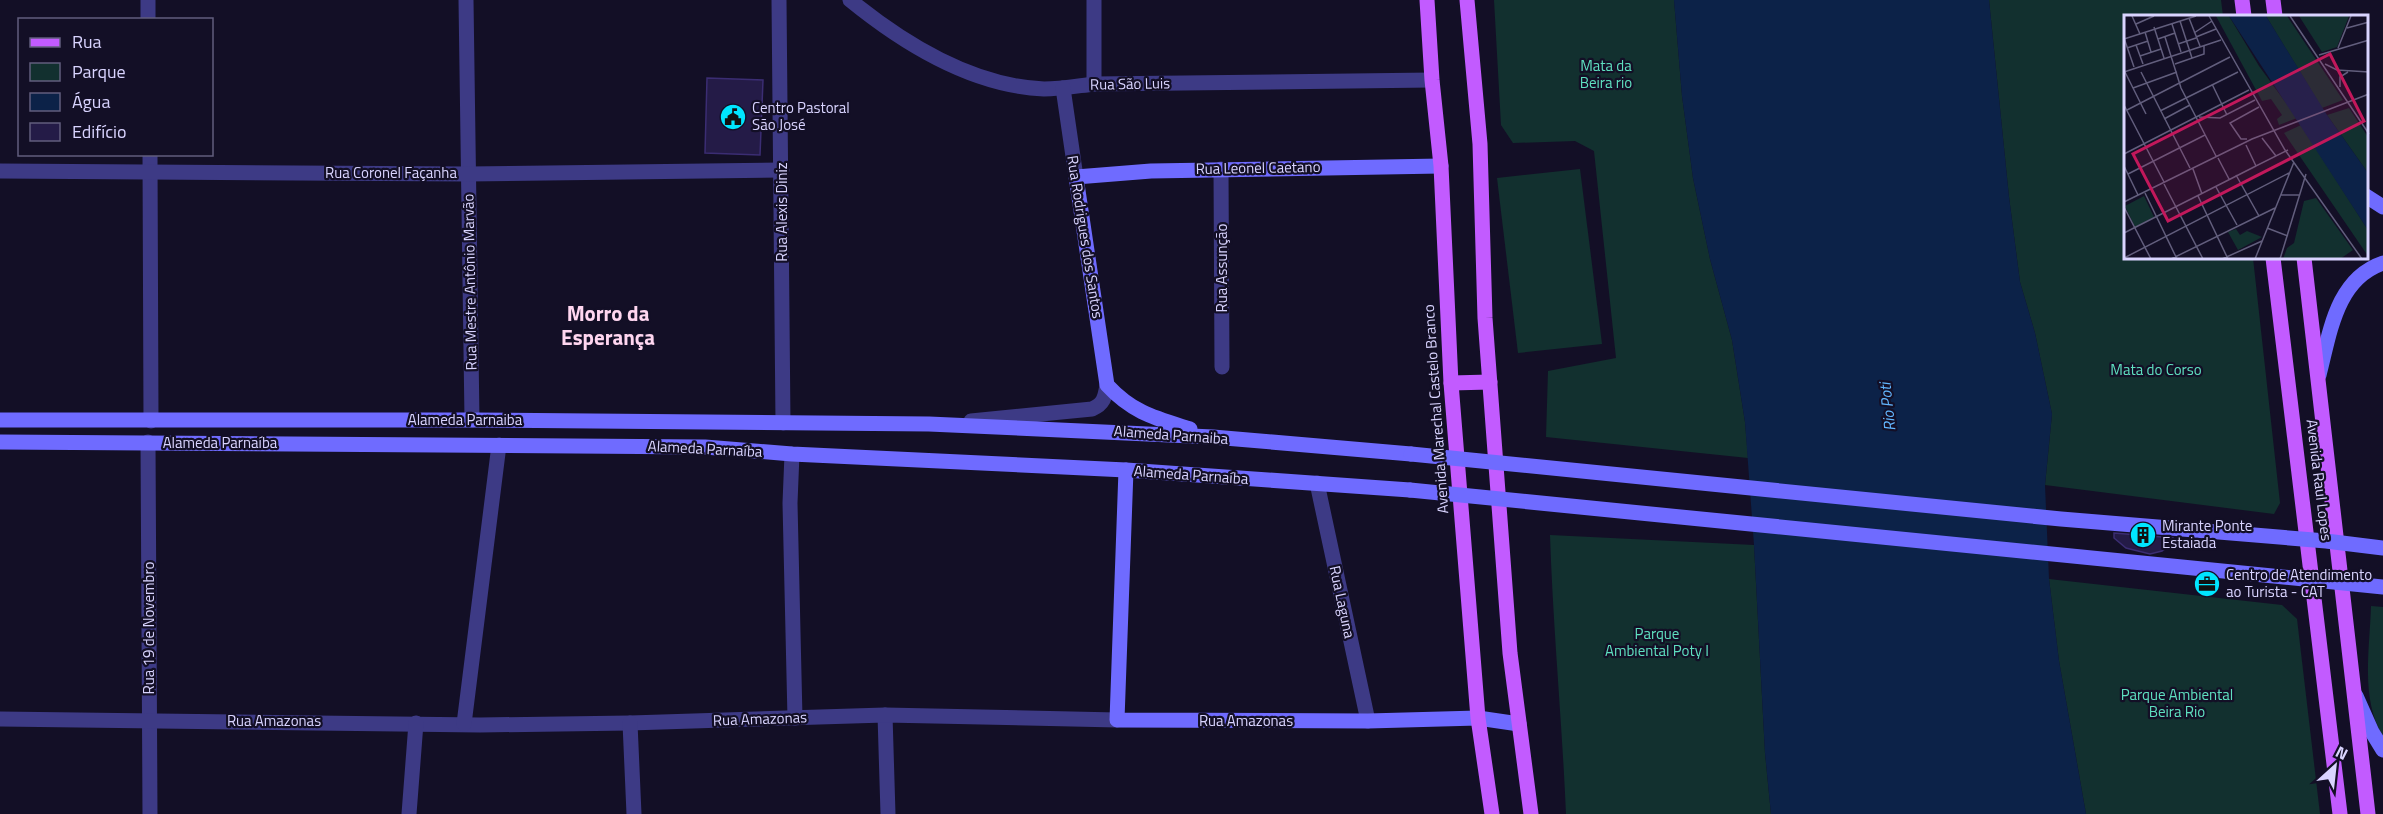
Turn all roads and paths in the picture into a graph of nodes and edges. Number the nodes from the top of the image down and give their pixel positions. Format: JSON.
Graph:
{"nodes":[{"id":1,"x":148,"y":0,"type":"edge"},
{"id":2,"x":466,"y":0,"type":"edge"},
{"id":3,"x":778,"y":0,"type":"edge"},
{"id":4,"x":850,"y":0,"type":"edge"},
{"id":5,"x":1094,"y":0,"type":"edge"},
{"id":6,"x":1427,"y":0,"type":"edge"},
{"id":7,"x":1467,"y":0,"type":"edge"},
{"id":8,"x":2241,"y":0,"type":"edge"},
{"id":9,"x":2273,"y":0,"type":"edge"},
{"id":10,"x":2244,"y":15,"type":"edge"},
{"id":11,"x":2275,"y":15,"type":"edge"},
{"id":12,"x":148,"y":18,"type":"edge"},
{"id":13,"x":1432,"y":80,"type":"junction"},
{"id":14,"x":1094,"y":84,"type":"junction"},
{"id":15,"x":1062,"y":88,"type":"junction"},
{"id":16,"x":150,"y":156,"type":"edge"},
{"id":17,"x":1441,"y":166,"type":"junction"},
{"id":18,"x":1221,"y":169,"type":"junction"},
{"id":19,"x":782,"y":170,"type":"junction"},
{"id":20,"x":0,"y":171,"type":"edge"},
{"id":21,"x":151,"y":172,"type":"junction"},
{"id":22,"x":468,"y":174,"type":"junction"},
{"id":23,"x":1076,"y":177,"type":"junction"},
{"id":24,"x":2368,"y":197,"type":"edge"},
{"id":25,"x":2383,"y":207,"type":"edge"},
{"id":26,"x":2273,"y":260,"type":"edge"},
{"id":27,"x":2304,"y":260,"type":"edge"},
{"id":28,"x":2383,"y":262,"type":"edge"},
{"id":29,"x":1222,"y":367,"type":"dead end"},
{"id":30,"x":2319,"y":375,"type":"junction"},
{"id":31,"x":1490,"y":382,"type":"junction"},
{"id":32,"x":1451,"y":383,"type":"junction"},
{"id":33,"x":1107,"y":385,"type":"junction"},
{"id":34,"x":0,"y":420,"type":"edge"},
{"id":35,"x":472,"y":420,"type":"junction"},
{"id":36,"x":152,"y":421,"type":"junction"},
{"id":37,"x":783,"y":423,"type":"junction"},
{"id":38,"x":929,"y":424,"type":"junction"},
{"id":39,"x":1213,"y":436,"type":"junction"},
{"id":40,"x":0,"y":442,"type":"edge"},
{"id":41,"x":148,"y":442,"type":"junction"},
{"id":42,"x":499,"y":445,"type":"junction"},
{"id":43,"x":792,"y":454,"type":"junction"},
{"id":44,"x":1126,"y":470,"type":"junction"},
{"id":45,"x":1317,"y":483,"type":"junction"},
{"id":46,"x":2383,"y":548,"type":"edge"},
{"id":47,"x":2383,"y":587,"type":"edge"},
{"id":48,"x":2352,"y":688,"type":"junction"},
{"id":49,"x":885,"y":715,"type":"junction"},
{"id":50,"x":0,"y":718,"type":"edge"},
{"id":51,"x":795,"y":718,"type":"junction"},
{"id":52,"x":1478,"y":718,"type":"junction"},
{"id":53,"x":149,"y":720,"type":"junction"},
{"id":54,"x":1117,"y":720,"type":"junction"},
{"id":55,"x":1368,"y":721,"type":"junction"},
{"id":56,"x":416,"y":723,"type":"junction"},
{"id":57,"x":630,"y":723,"type":"junction"},
{"id":58,"x":464,"y":724,"type":"junction"},
{"id":59,"x":1519,"y":724,"type":"junction"},
{"id":60,"x":2383,"y":750,"type":"edge"},
{"id":61,"x":150,"y":814,"type":"edge"},
{"id":62,"x":409,"y":814,"type":"edge"},
{"id":63,"x":634,"y":814,"type":"edge"},
{"id":64,"x":888,"y":814,"type":"edge"},
{"id":65,"x":1492,"y":814,"type":"edge"},
{"id":66,"x":1531,"y":814,"type":"edge"},
{"id":67,"x":2340,"y":814,"type":"edge"},
{"id":68,"x":2368,"y":814,"type":"edge"}],
"edges":[{"from":1,"to":12,"type":"street"},
{"from":2,"to":22,"type":"street","name":"Rua Mestre Antônio Marvão"},
{"from":3,"to":19,"type":"street","name":"Rua Alexis Diniz"},
{"from":4,"to":15,"type":"street","name":"Rua São Luis"},
{"from":5,"to":14,"type":"street"},
{"from":6,"to":13,"type":"main road","name":"Avenida Marechal Castelo Branco"},
{"from":7,"to":31,"type":"main road"},
{"from":8,"to":10,"type":"main road"},
{"from":9,"to":11,"type":"main road"},
{"from":13,"to":14,"type":"street","name":"Rua São Luis"},
{"from":13,"to":17,"type":"main road","name":"Avenida Marechal Castelo Branco"},
{"from":14,"to":15,"type":"street","name":"Rua São Luis"},
{"from":15,"to":23,"type":"street","name":"Rua Rodrigues dos Santos"},
{"from":16,"to":21,"type":"street"},
{"from":17,"to":18,"type":"main road","name":"Rua Leonel Caetano"},
{"from":17,"to":32,"type":"main road","name":"Avenida Marechal Castelo Branco"},
{"from":18,"to":23,"type":"main road","name":"Rua Leonel Caetano"},
{"from":18,"to":29,"type":"street","name":"Rua Assunção"},
{"from":19,"to":22,"type":"street","name":"Rua Coronel Façanha"},
{"from":19,"to":37,"type":"street","name":"Rua Alexis Diniz"},
{"from":20,"to":21,"type":"street","name":"Rua Coronel Façanha"},
{"from":21,"to":22,"type":"street","name":"Rua Coronel Façanha"},
{"from":21,"to":36,"type":"street"},
{"from":22,"to":35,"type":"street","name":"Rua Mestre Antônio Marvão"},
{"from":23,"to":33,"type":"main road","name":"Rua Rodrigues dos Santos"},
{"from":24,"to":25,"type":"main road"},
{"from":26,"to":67,"type":"main road","name":"Avenida Raul Lopes"},
{"from":27,"to":30,"type":"main road","name":"Avenida Raul Lopes"},
{"from":28,"to":30,"type":"main road"},
{"from":30,"to":48,"type":"main road","name":"Avenida Raul Lopes"},
{"from":31,"to":32,"type":"main road"},
{"from":31,"to":59,"type":"main road"},
{"from":32,"to":52,"type":"main road","name":"Avenida Marechal Castelo Branco"},
{"from":33,"to":38,"type":"street","name":"Alameda Parnaiba"},
{"from":33,"to":39,"type":"main road"},
{"from":34,"to":36,"type":"main road","name":"Alameda Parnaiba"},
{"from":35,"to":36,"type":"main road","name":"Alameda Parnaiba"},
{"from":35,"to":37,"type":"main road","name":"Alameda Parnaiba"},
{"from":37,"to":38,"type":"main road","name":"Alameda Parnaiba"},
{"from":38,"to":39,"type":"main road","name":"Alameda Parnaiba"},
{"from":39,"to":46,"type":"main road","name":"Alameda Parnaiba","bridge":true},
{"from":40,"to":41,"type":"main road","name":"Alameda Parnaíba"},
{"from":41,"to":42,"type":"main road","name":"Alameda Parnaíba"},
{"from":41,"to":53,"type":"street","name":"Rua 19 de Novembro"},
{"from":42,"to":43,"type":"main road","name":"Alameda Parnaíba"},
{"from":42,"to":58,"type":"street"},
{"from":43,"to":44,"type":"main road","name":"Alameda Parnaíba"},
{"from":43,"to":51,"type":"street"},
{"from":44,"to":45,"type":"main road","name":"Alameda Parnaíba"},
{"from":44,"to":54,"type":"main road"},
{"from":45,"to":47,"type":"main road","name":"Alameda Parnaíba","bridge":true},
{"from":45,"to":55,"type":"street","name":"Rua Laguna"},
{"from":48,"to":60,"type":"main road"},
{"from":48,"to":68,"type":"main road","name":"Avenida Raul Lopes"},
{"from":49,"to":51,"type":"street","name":"Rua Amazonas"},
{"from":49,"to":54,"type":"street","name":"Rua Amazonas"},
{"from":49,"to":64,"type":"street"},
{"from":50,"to":53,"type":"street","name":"Rua Amazonas"},
{"from":51,"to":57,"type":"street","name":"Rua Amazonas"},
{"from":52,"to":55,"type":"main road","name":"Rua Amazonas"},
{"from":52,"to":59,"type":"main road","name":"Rua Amazonas"},
{"from":52,"to":65,"type":"main road","name":"Avenida Marechal Castelo Branco"},
{"from":53,"to":56,"type":"street","name":"Rua Amazonas"},
{"from":53,"to":61,"type":"street","name":"Rua 19 de Novembro"},
{"from":54,"to":55,"type":"main road","name":"Rua Amazonas"},
{"from":56,"to":58,"type":"street","name":"Rua Amazonas"},
{"from":56,"to":62,"type":"street"},
{"from":57,"to":58,"type":"street","name":"Rua Amazonas"},
{"from":57,"to":63,"type":"street"},
{"from":59,"to":66,"type":"main road"}]}
